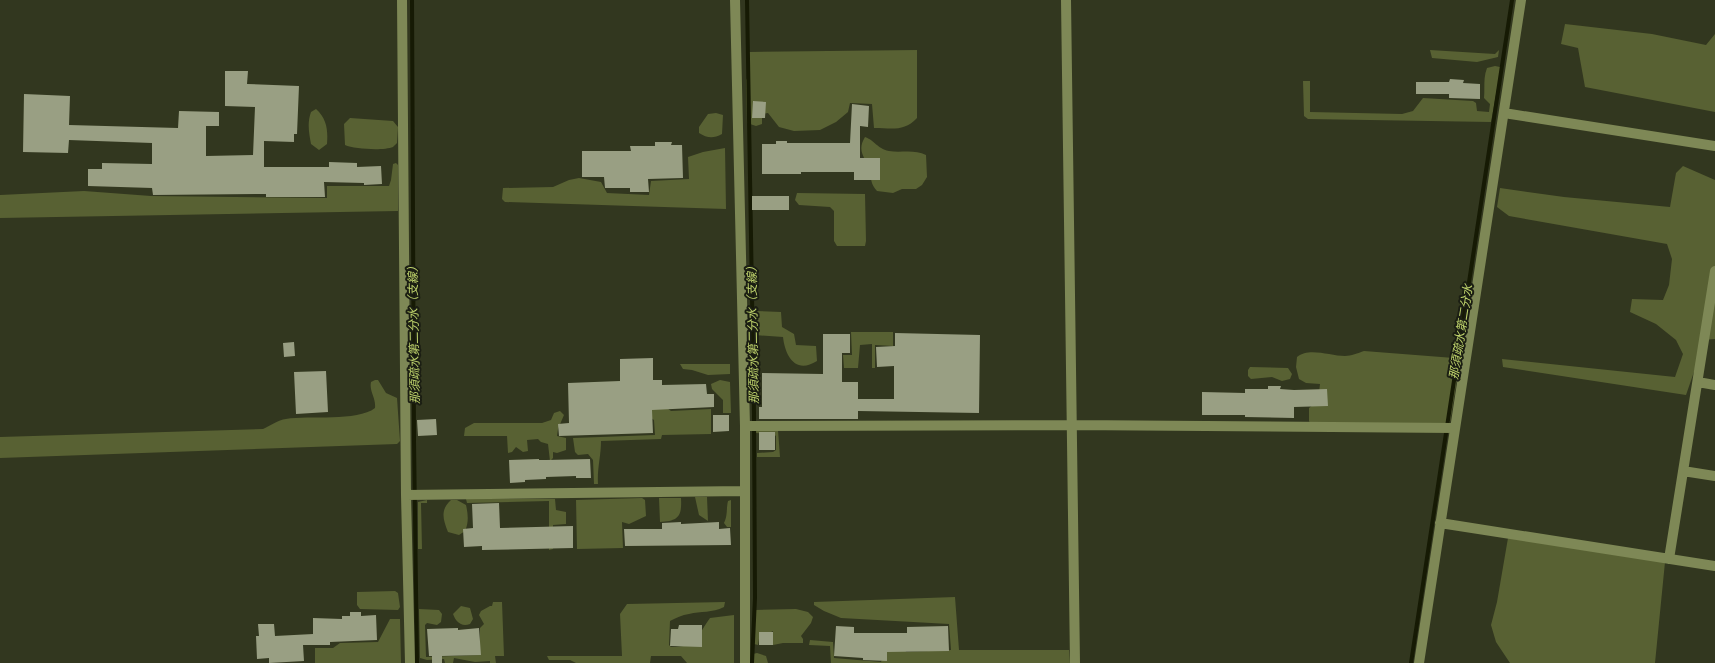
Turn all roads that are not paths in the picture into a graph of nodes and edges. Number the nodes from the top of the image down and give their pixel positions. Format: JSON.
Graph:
{"nodes":[{"id":1,"x":402,"y":0,"type":"edge"},
{"id":2,"x":735,"y":0,"type":"edge"},
{"id":3,"x":1066,"y":0,"type":"edge"},
{"id":4,"x":1521,"y":0,"type":"edge"},
{"id":5,"x":1504,"y":113,"type":"junction"},
{"id":6,"x":1715,"y":146,"type":"edge"},
{"id":7,"x":1715,"y":271,"type":"edge"},
{"id":8,"x":1698,"y":382,"type":"junction"},
{"id":9,"x":1715,"y":384,"type":"edge"},
{"id":10,"x":1072,"y":425,"type":"junction"},
{"id":11,"x":745,"y":426,"type":"junction"},
{"id":12,"x":1454,"y":428,"type":"junction"},
{"id":13,"x":1683,"y":471,"type":"junction"},
{"id":14,"x":1715,"y":476,"type":"edge"},
{"id":15,"x":744,"y":491,"type":"junction"},
{"id":16,"x":406,"y":495,"type":"junction"},
{"id":17,"x":1440,"y":523,"type":"junction"},
{"id":18,"x":1669,"y":559,"type":"junction"},
{"id":19,"x":1715,"y":566,"type":"edge"},
{"id":20,"x":410,"y":663,"type":"edge"},
{"id":21,"x":745,"y":663,"type":"edge"},
{"id":22,"x":1075,"y":663,"type":"edge"},
{"id":23,"x":1419,"y":663,"type":"edge"}],
"edges":[{"from":1,"to":16,"type":"street"},
{"from":2,"to":11,"type":"street"},
{"from":3,"to":10,"type":"street"},
{"from":4,"to":5,"type":"street"},
{"from":5,"to":6,"type":"street"},
{"from":5,"to":12,"type":"street"},
{"from":7,"to":8,"type":"street"},
{"from":8,"to":9,"type":"street"},
{"from":8,"to":13,"type":"street"},
{"from":10,"to":11,"type":"street"},
{"from":10,"to":12,"type":"street"},
{"from":10,"to":22,"type":"street"},
{"from":11,"to":15,"type":"street"},
{"from":12,"to":17,"type":"street"},
{"from":13,"to":14,"type":"street"},
{"from":13,"to":18,"type":"street"},
{"from":15,"to":16,"type":"street"},
{"from":15,"to":21,"type":"street"},
{"from":16,"to":20,"type":"street"},
{"from":17,"to":18,"type":"street"},
{"from":17,"to":23,"type":"street"},
{"from":18,"to":19,"type":"street"}]}
